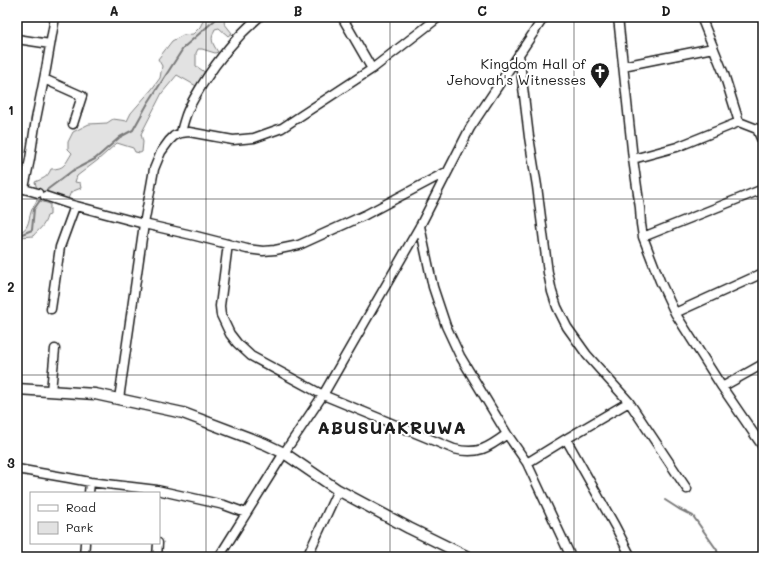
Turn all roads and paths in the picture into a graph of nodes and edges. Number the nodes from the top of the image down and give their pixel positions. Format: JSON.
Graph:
{"nodes":[{"id":1,"x":55,"y":17,"type":"edge"},
{"id":2,"x":259,"y":17,"type":"edge"},
{"id":3,"x":342,"y":17,"type":"edge"},
{"id":4,"x":439,"y":17,"type":"edge"},
{"id":5,"x":544,"y":17,"type":"edge"},
{"id":6,"x":618,"y":17,"type":"edge"},
{"id":7,"x":701,"y":17,"type":"edge"},
{"id":8,"x":17,"y":39,"type":"edge"},
{"id":9,"x":50,"y":44,"type":"junction"},
{"id":10,"x":713,"y":48,"type":"junction"},
{"id":11,"x":519,"y":54,"type":"junction"},
{"id":12,"x":624,"y":66,"type":"junction"},
{"id":13,"x":372,"y":69,"type":"junction"},
{"id":14,"x":44,"y":79,"type":"junction"},
{"id":15,"x":739,"y":122,"type":"junction"},
{"id":16,"x":73,"y":124,"type":"dead end"},
{"id":17,"x":760,"y":129,"type":"edge"},
{"id":18,"x":181,"y":133,"type":"junction"},
{"id":19,"x":763,"y":144,"type":"edge"},
{"id":20,"x":633,"y":159,"type":"junction"},
{"id":21,"x":448,"y":171,"type":"junction"},
{"id":22,"x":20,"y":188,"type":"edge"},
{"id":23,"x":763,"y":189,"type":"edge"},
{"id":24,"x":75,"y":206,"type":"junction"},
{"id":25,"x":144,"y":224,"type":"junction"},
{"id":26,"x":420,"y":226,"type":"junction"},
{"id":27,"x":643,"y":236,"type":"junction"},
{"id":28,"x":228,"y":244,"type":"junction"},
{"id":29,"x":763,"y":274,"type":"edge"},
{"id":30,"x":50,"y":309,"type":"dead end"},
{"id":31,"x":675,"y":313,"type":"junction"},
{"id":32,"x":55,"y":349,"type":"dead end"},
{"id":33,"x":763,"y":364,"type":"edge"},
{"id":34,"x":722,"y":387,"type":"junction"},
{"id":35,"x":17,"y":389,"type":"edge"},
{"id":36,"x":51,"y":391,"type":"junction"},
{"id":37,"x":323,"y":395,"type":"junction"},
{"id":38,"x":119,"y":399,"type":"junction"},
{"id":39,"x":629,"y":402,"type":"junction"},
{"id":40,"x":507,"y":434,"type":"junction"},
{"id":41,"x":566,"y":439,"type":"junction"},
{"id":42,"x":763,"y":447,"type":"edge"},
{"id":43,"x":284,"y":453,"type":"junction"},
{"id":44,"x":527,"y":463,"type":"junction"},
{"id":45,"x":17,"y":469,"type":"edge"},
{"id":46,"x":90,"y":482,"type":"junction"},
{"id":47,"x":687,"y":489,"type":"dead end"},
{"id":48,"x":338,"y":490,"type":"junction"},
{"id":49,"x":90,"y":492,"type":"edge"},
{"id":50,"x":157,"y":492,"type":"edge"},
{"id":51,"x":160,"y":493,"type":"edge"},
{"id":52,"x":246,"y":513,"type":"junction"},
{"id":53,"x":85,"y":544,"type":"edge"},
{"id":54,"x":158,"y":544,"type":"edge"},
{"id":55,"x":84,"y":557,"type":"edge"},
{"id":56,"x":158,"y":557,"type":"edge"},
{"id":57,"x":219,"y":557,"type":"edge"},
{"id":58,"x":308,"y":557,"type":"edge"},
{"id":59,"x":468,"y":557,"type":"edge"},
{"id":60,"x":571,"y":557,"type":"edge"},
{"id":61,"x":631,"y":557,"type":"edge"}],
"edges":[{"from":1,"to":9,"type":"street"},
{"from":2,"to":18,"type":"street"},
{"from":3,"to":13,"type":"street"},
{"from":4,"to":13,"type":"street"},
{"from":5,"to":11,"type":"street"},
{"from":6,"to":12,"type":"street"},
{"from":7,"to":10,"type":"street"},
{"from":8,"to":9,"type":"street"},
{"from":9,"to":14,"type":"street"},
{"from":10,"to":12,"type":"street"},
{"from":10,"to":15,"type":"street"},
{"from":11,"to":21,"type":"street"},
{"from":11,"to":39,"type":"street"},
{"from":12,"to":20,"type":"street"},
{"from":13,"to":18,"type":"street"},
{"from":14,"to":16,"type":"street"},
{"from":14,"to":22,"type":"street"},
{"from":15,"to":17,"type":"street"},
{"from":15,"to":20,"type":"street"},
{"from":17,"to":19,"type":"street"},
{"from":18,"to":25,"type":"street"},
{"from":20,"to":27,"type":"street"},
{"from":21,"to":26,"type":"street"},
{"from":21,"to":28,"type":"street"},
{"from":22,"to":24,"type":"street"},
{"from":23,"to":27,"type":"street"},
{"from":24,"to":25,"type":"street"},
{"from":24,"to":30,"type":"street"},
{"from":25,"to":28,"type":"street"},
{"from":25,"to":38,"type":"street"},
{"from":26,"to":37,"type":"street"},
{"from":26,"to":40,"type":"street"},
{"from":27,"to":31,"type":"street"},
{"from":28,"to":37,"type":"street"},
{"from":29,"to":31,"type":"street"},
{"from":31,"to":34,"type":"street"},
{"from":32,"to":36,"type":"street"},
{"from":33,"to":34,"type":"street"},
{"from":34,"to":42,"type":"street"},
{"from":35,"to":36,"type":"street"},
{"from":36,"to":38,"type":"street"},
{"from":37,"to":40,"type":"street"},
{"from":37,"to":43,"type":"street"},
{"from":38,"to":43,"type":"street"},
{"from":39,"to":41,"type":"street"},
{"from":39,"to":47,"type":"street"},
{"from":40,"to":44,"type":"street"},
{"from":41,"to":44,"type":"street"},
{"from":41,"to":61,"type":"street"},
{"from":43,"to":48,"type":"street"},
{"from":43,"to":52,"type":"street"},
{"from":44,"to":60,"type":"street"},
{"from":45,"to":46,"type":"street"},
{"from":46,"to":49,"type":"street"},
{"from":46,"to":50,"type":"street"},
{"from":48,"to":58,"type":"street"},
{"from":48,"to":59,"type":"street"},
{"from":51,"to":52,"type":"street"},
{"from":52,"to":57,"type":"street"},
{"from":53,"to":55,"type":"street"},
{"from":54,"to":56,"type":"street"}]}
